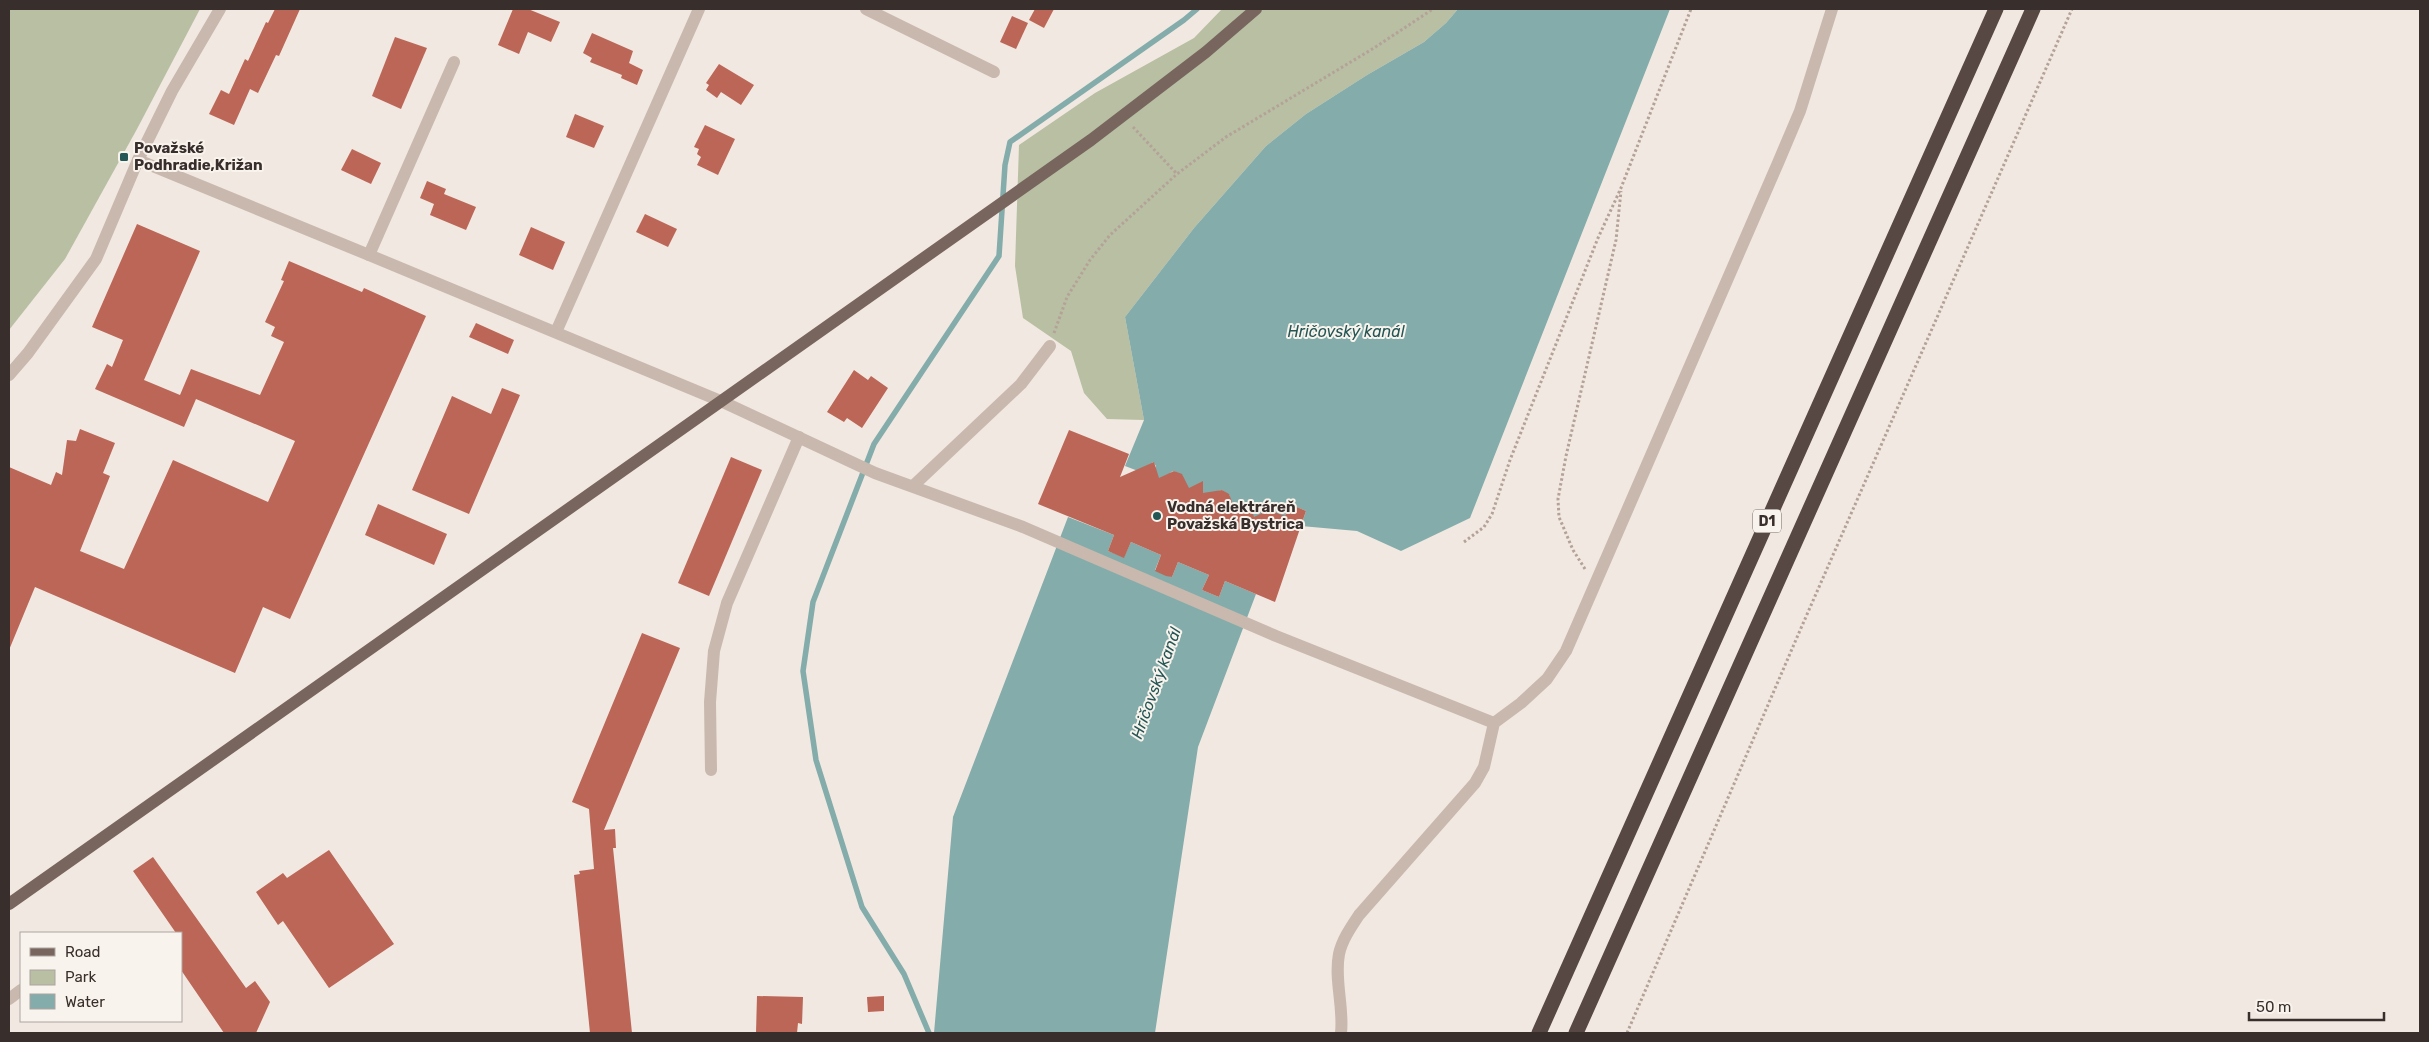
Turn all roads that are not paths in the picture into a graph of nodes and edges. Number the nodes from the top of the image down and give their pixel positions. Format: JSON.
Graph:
{"nodes":[{"id":1,"x":220,"y":9,"type":"edge"},
{"id":2,"x":699,"y":9,"type":"edge"},
{"id":3,"x":866,"y":9,"type":"edge"},
{"id":4,"x":1256,"y":9,"type":"edge"},
{"id":5,"x":1832,"y":9,"type":"edge"},
{"id":6,"x":1996,"y":9,"type":"edge"},
{"id":7,"x":2033,"y":9,"type":"edge"},
{"id":8,"x":454,"y":62,"type":"dead end"},
{"id":9,"x":994,"y":72,"type":"dead end"},
{"id":10,"x":138,"y":160,"type":"junction"},
{"id":11,"x":368,"y":255,"type":"junction"},
{"id":12,"x":556,"y":332,"type":"junction"},
{"id":13,"x":1050,"y":346,"type":"road end"},
{"id":14,"x":9,"y":375,"type":"edge"},
{"id":15,"x":723,"y":402,"type":"junction"},
{"id":16,"x":799,"y":438,"type":"junction"},
{"id":17,"x":912,"y":486,"type":"junction"},
{"id":18,"x":1494,"y":723,"type":"junction"},
{"id":19,"x":711,"y":770,"type":"dead end"},
{"id":20,"x":9,"y":904,"type":"edge"},
{"id":21,"x":20,"y":991,"type":"edge"},
{"id":22,"x":9,"y":999,"type":"edge"},
{"id":23,"x":1341,"y":1033,"type":"edge"},
{"id":24,"x":1539,"y":1033,"type":"edge"},
{"id":25,"x":1576,"y":1033,"type":"edge"}],
"edges":[{"from":1,"to":10,"type":"street"},
{"from":2,"to":12,"type":"street"},
{"from":3,"to":9,"type":"street"},
{"from":4,"to":15,"type":"main road"},
{"from":5,"to":18,"type":"street"},
{"from":6,"to":24,"type":"highway","number":"D1"},
{"from":7,"to":25,"type":"highway","number":"D1"},
{"from":8,"to":11,"type":"street"},
{"from":10,"to":11,"type":"street"},
{"from":10,"to":14,"type":"street"},
{"from":11,"to":12,"type":"street"},
{"from":12,"to":15,"type":"street"},
{"from":13,"to":17,"type":"street"},
{"from":15,"to":16,"type":"street"},
{"from":15,"to":20,"type":"main road"},
{"from":16,"to":17,"type":"street"},
{"from":16,"to":19,"type":"street"},
{"from":17,"to":18,"type":"street"},
{"from":18,"to":23,"type":"street"},
{"from":21,"to":22,"type":"street"}]}
